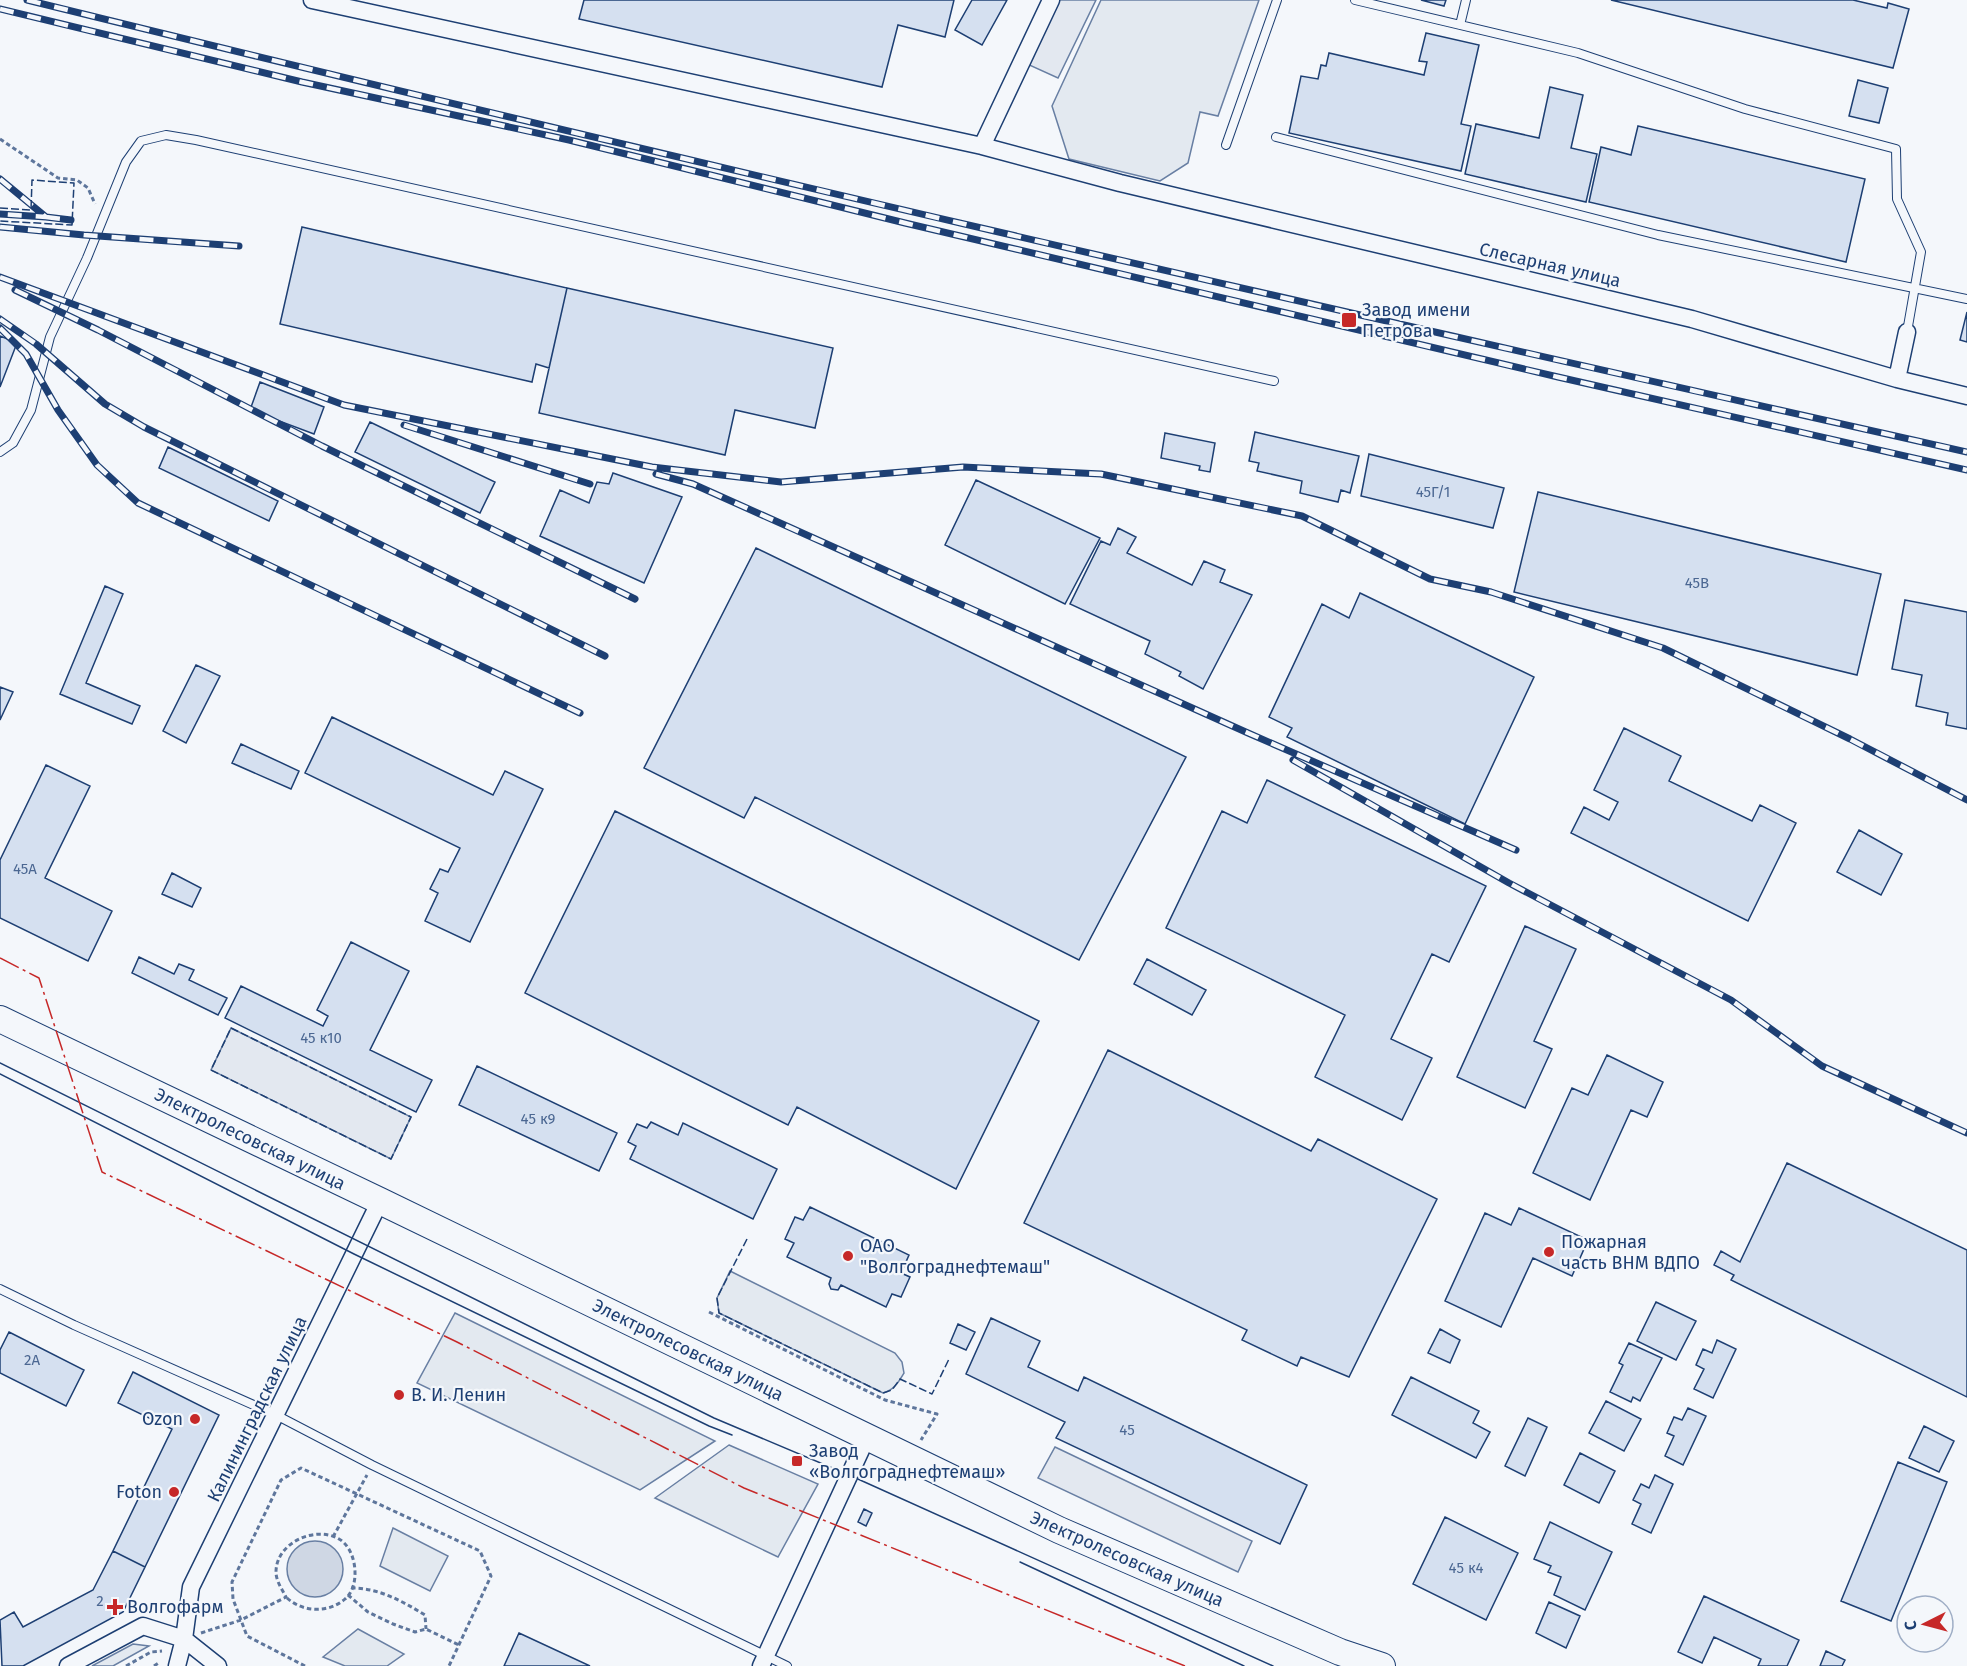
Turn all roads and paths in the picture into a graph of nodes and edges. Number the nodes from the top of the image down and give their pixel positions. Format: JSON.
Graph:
{"nodes":[{"id":1,"x":312,"y":0,"type":"edge"},
{"id":2,"x":1051,"y":0,"type":"edge"},
{"id":3,"x":1277,"y":0,"type":"edge"},
{"id":4,"x":1355,"y":0,"type":"edge"},
{"id":5,"x":1466,"y":0,"type":"edge"},
{"id":6,"x":1461,"y":25,"type":"junction"},
{"id":7,"x":1276,"y":137,"type":"dead end"},
{"id":8,"x":0,"y":139,"type":"edge"},
{"id":9,"x":1226,"y":145,"type":"dead end"},
{"id":10,"x":982,"y":146,"type":"junction"},
{"id":11,"x":105,"y":213,"type":"junction"},
{"id":12,"x":1915,"y":288,"type":"junction"},
{"id":13,"x":1967,"y":299,"type":"edge"},
{"id":14,"x":1907,"y":332,"type":"joint"},
{"id":15,"x":1897,"y":379,"type":"junction"},
{"id":16,"x":1274,"y":381,"type":"dead end"},
{"id":17,"x":1967,"y":396,"type":"edge"},
{"id":18,"x":0,"y":452,"type":"edge"},
{"id":19,"x":0,"y":1019,"type":"edge"},
{"id":20,"x":380,"y":1201,"type":"junction"},
{"id":21,"x":0,"y":1289,"type":"edge"},
{"id":22,"x":709,"y":1312,"type":"dead end"},
{"id":23,"x":276,"y":1415,"type":"junction"},
{"id":24,"x":867,"y":1437,"type":"junction"},
{"id":25,"x":910,"y":1458,"type":"junction"},
{"id":26,"x":372,"y":1465,"type":"junction"},
{"id":27,"x":357,"y":1494,"type":"junction"},
{"id":28,"x":333,"y":1537,"type":"junction"},
{"id":29,"x":351,"y":1588,"type":"junction"},
{"id":30,"x":348,"y":1595,"type":"junction"},
{"id":31,"x":286,"y":1597,"type":"junction"},
{"id":32,"x":241,"y":1620,"type":"junction"},
{"id":33,"x":426,"y":1629,"type":"junction"},
{"id":34,"x":184,"y":1639,"type":"junction"},
{"id":35,"x":459,"y":1645,"type":"junction"},
{"id":36,"x":167,"y":1650,"type":"dead end"},
{"id":37,"x":764,"y":1661,"type":"edge"},
{"id":38,"x":68,"y":1666,"type":"edge"},
{"id":39,"x":126,"y":1666,"type":"edge"},
{"id":40,"x":177,"y":1666,"type":"edge"},
{"id":41,"x":218,"y":1666,"type":"edge"},
{"id":42,"x":305,"y":1666,"type":"edge"},
{"id":43,"x":449,"y":1666,"type":"edge"},
{"id":44,"x":787,"y":1666,"type":"edge"},
{"id":45,"x":1382,"y":1666,"type":"edge"}],
"edges":[{"from":1,"to":10,"type":"street","name":"Слесарная улица"},
{"from":2,"to":10,"type":"street"},
{"from":3,"to":9,"type":"lane"},
{"from":4,"to":6,"type":"lane"},
{"from":5,"to":6,"type":"lane"},
{"from":6,"to":12,"type":"lane"},
{"from":7,"to":12,"type":"lane"},
{"from":8,"to":11,"type":"path"},
{"from":10,"to":15,"type":"street","name":"Слесарная улица"},
{"from":11,"to":16,"type":"lane"},
{"from":11,"to":18,"type":"lane"},
{"from":12,"to":13,"type":"lane"},
{"from":12,"to":14,"type":"lane"},
{"from":14,"to":15,"type":"street"},
{"from":15,"to":17,"type":"street","name":"Слесарная улица"},
{"from":19,"to":20,"type":"main road","name":"Электролесовская улица"},
{"from":20,"to":23,"type":"street","name":"Калининградская улица"},
{"from":20,"to":24,"type":"main road","name":"Электролесовская улица"},
{"from":21,"to":23,"type":"lane"},
{"from":22,"to":25,"type":"path"},
{"from":23,"to":26,"type":"lane"},
{"from":23,"to":34,"type":"street","name":"Калининградская улица"},
{"from":24,"to":25,"type":"main road","name":"Электролесовская улица"},
{"from":24,"to":37,"type":"street"},
{"from":25,"to":45,"type":"main road","name":"Электролесовская улица"},
{"from":26,"to":27,"type":"path"},
{"from":26,"to":37,"type":"lane"},
{"from":27,"to":28,"type":"path"},
{"from":27,"to":32,"type":"path"},
{"from":27,"to":35,"type":"path"},
{"from":28,"to":29,"type":"path"},
{"from":28,"to":31,"type":"path"},
{"from":29,"to":30,"type":"path"},
{"from":29,"to":33,"type":"path"},
{"from":30,"to":31,"type":"path"},
{"from":30,"to":33,"type":"path"},
{"from":31,"to":32,"type":"path"},
{"from":32,"to":34,"type":"path"},
{"from":32,"to":42,"type":"path"},
{"from":33,"to":35,"type":"path"},
{"from":34,"to":38,"type":"street"},
{"from":34,"to":40,"type":"street","name":"Калининградская улица"},
{"from":34,"to":41,"type":"street"},
{"from":35,"to":43,"type":"path"},
{"from":36,"to":39,"type":"path"},
{"from":37,"to":44,"type":"lane"}]}
